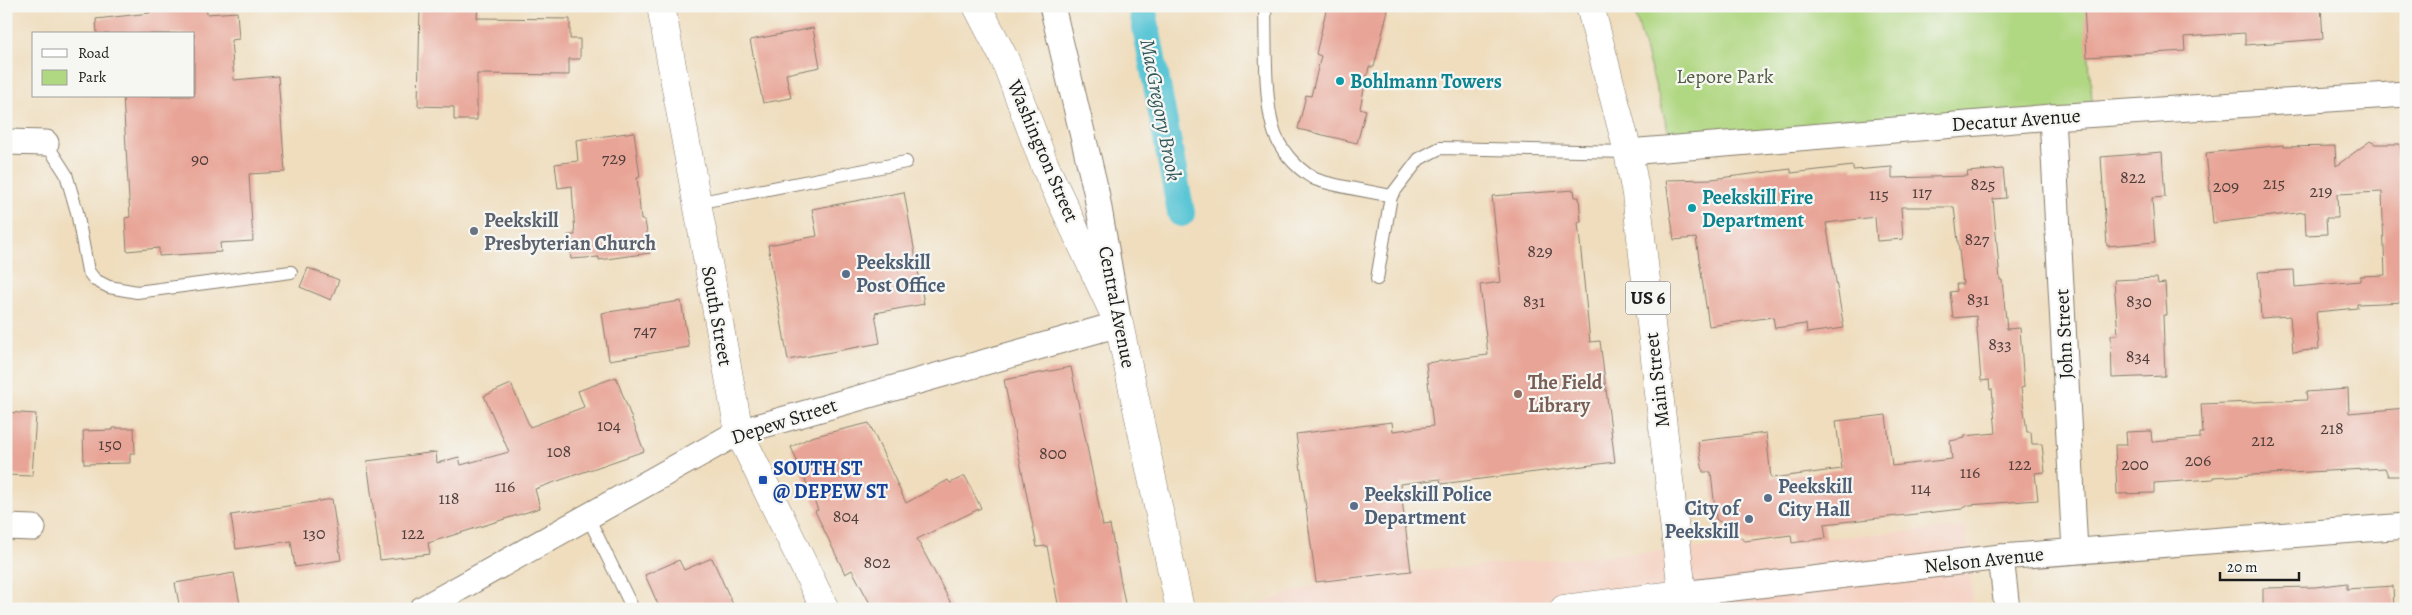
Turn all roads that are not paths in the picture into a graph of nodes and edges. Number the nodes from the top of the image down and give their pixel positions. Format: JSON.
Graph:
{"nodes":[{"id":1,"x":661,"y":6,"type":"edge"},
{"id":2,"x":977,"y":6,"type":"edge"},
{"id":3,"x":1052,"y":6,"type":"edge"},
{"id":4,"x":1265,"y":6,"type":"edge"},
{"id":5,"x":1590,"y":6,"type":"edge"},
{"id":6,"x":2406,"y":94,"type":"edge"},
{"id":7,"x":2052,"y":117,"type":"junction"},
{"id":8,"x":6,"y":142,"type":"edge"},
{"id":9,"x":46,"y":143,"type":"joint"},
{"id":10,"x":1628,"y":152,"type":"junction"},
{"id":11,"x":906,"y":162,"type":"dead end"},
{"id":12,"x":1391,"y":196,"type":"junction"},
{"id":13,"x":696,"y":203,"type":"junction"},
{"id":14,"x":291,"y":272,"type":"dead end"},
{"id":15,"x":1377,"y":279,"type":"dead end"},
{"id":16,"x":1119,"y":324,"type":"junction"},
{"id":17,"x":739,"y":432,"type":"junction"},
{"id":18,"x":588,"y":517,"type":"junction"},
{"id":19,"x":2406,"y":526,"type":"edge"},
{"id":20,"x":6,"y":527,"type":"edge"},
{"id":21,"x":33,"y":528,"type":"dead end"},
{"id":22,"x":2075,"y":551,"type":"junction"},
{"id":23,"x":2001,"y":557,"type":"junction"},
{"id":24,"x":1683,"y":601,"type":"edge"},
{"id":25,"x":422,"y":609,"type":"edge"},
{"id":26,"x":633,"y":609,"type":"edge"},
{"id":27,"x":825,"y":609,"type":"edge"},
{"id":28,"x":1180,"y":609,"type":"edge"},
{"id":29,"x":1564,"y":609,"type":"edge"},
{"id":30,"x":2007,"y":609,"type":"edge"}],
"edges":[{"from":1,"to":13,"type":"street","name":"South Street"},
{"from":2,"to":16,"type":"street","name":"Washington Street"},
{"from":3,"to":16,"type":"street","name":"Central Avenue"},
{"from":4,"to":12,"type":"lane"},
{"from":5,"to":10,"type":"street","name":"Main Street","number":"US 6"},
{"from":6,"to":7,"type":"street","name":"Decatur Avenue"},
{"from":7,"to":10,"type":"street","name":"Decatur Avenue"},
{"from":7,"to":22,"type":"street","name":"John Street"},
{"from":8,"to":9,"type":"street"},
{"from":9,"to":14,"type":"lane"},
{"from":10,"to":12,"type":"lane"},
{"from":10,"to":24,"type":"street","name":"Main Street","number":"US 6"},
{"from":11,"to":13,"type":"lane"},
{"from":12,"to":15,"type":"lane"},
{"from":13,"to":17,"type":"street","name":"South Street"},
{"from":16,"to":17,"type":"street","name":"Depew Street"},
{"from":16,"to":28,"type":"street","name":"Central Avenue"},
{"from":17,"to":18,"type":"street","name":"Depew Street"},
{"from":17,"to":27,"type":"street","name":"South Street"},
{"from":18,"to":25,"type":"street","name":"Depew Street"},
{"from":18,"to":26,"type":"lane"},
{"from":19,"to":22,"type":"street","name":"Nelson Avenue"},
{"from":20,"to":21,"type":"street"},
{"from":22,"to":23,"type":"street","name":"Nelson Avenue"},
{"from":23,"to":24,"type":"street","name":"Nelson Avenue"},
{"from":23,"to":30,"type":"street"},
{"from":24,"to":29,"type":"street","name":"Nelson Avenue"}]}
